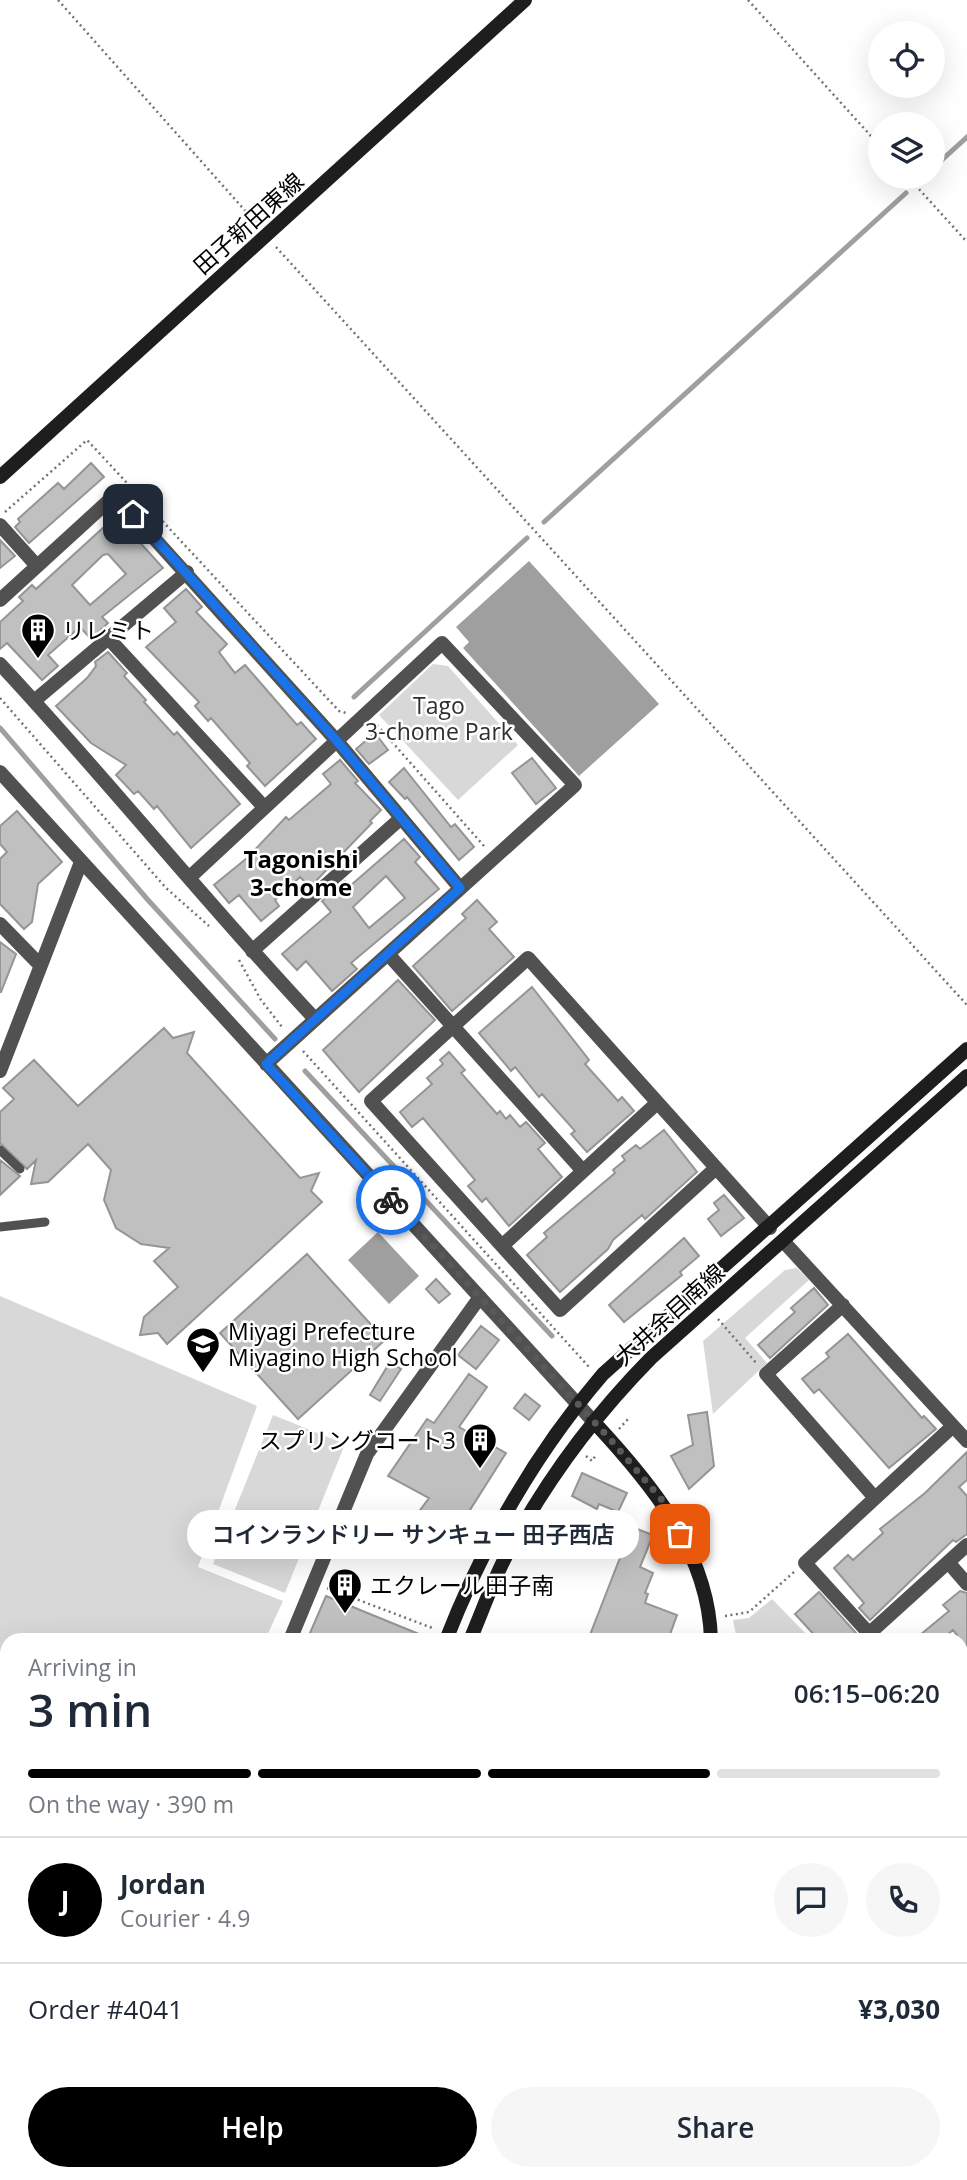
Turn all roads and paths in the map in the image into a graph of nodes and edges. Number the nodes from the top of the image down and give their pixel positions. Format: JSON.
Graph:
{"nodes":[{"id":1,"x":58,"y":0,"type":"edge"},
{"id":2,"x":525,"y":0,"type":"edge"},
{"id":3,"x":748,"y":0,"type":"edge"},
{"id":4,"x":868,"y":133,"type":"edge"},
{"id":5,"x":919,"y":189,"type":"edge"},
{"id":6,"x":268,"y":237,"type":"junction"},
{"id":7,"x":967,"y":242,"type":"edge"},
{"id":8,"x":0,"y":477,"type":"edge"},
{"id":9,"x":0,"y":525,"type":"edge"},
{"id":10,"x":37,"y":566,"type":"junction"},
{"id":11,"x":187,"y":572,"type":"junction"},
{"id":12,"x":0,"y":600,"type":"edge"},
{"id":13,"x":110,"y":639,"type":"junction"},
{"id":14,"x":0,"y":664,"type":"edge"},
{"id":15,"x":0,"y":698,"type":"edge"},
{"id":16,"x":34,"y":701,"type":"junction"},
{"id":17,"x":339,"y":711,"type":"dead end"},
{"id":18,"x":362,"y":716,"type":"junction"},
{"id":19,"x":336,"y":740,"type":"junction"},
{"id":20,"x":0,"y":772,"type":"edge"},
{"id":21,"x":264,"y":807,"type":"junction"},
{"id":22,"x":400,"y":819,"type":"junction"},
{"id":23,"x":494,"y":858,"type":"junction"},
{"id":24,"x":81,"y":862,"type":"junction"},
{"id":25,"x":190,"y":877,"type":"junction"},
{"id":26,"x":460,"y":888,"type":"junction"},
{"id":27,"x":0,"y":924,"type":"edge"},
{"id":28,"x":213,"y":930,"type":"dead end"},
{"id":29,"x":252,"y":951,"type":"junction"},
{"id":30,"x":388,"y":954,"type":"junction"},
{"id":31,"x":237,"y":957,"type":"dead end"},
{"id":32,"x":39,"y":964,"type":"junction"},
{"id":33,"x":967,"y":1005,"type":"edge"},
{"id":34,"x":315,"y":1019,"type":"junction"},
{"id":35,"x":454,"y":1027,"type":"junction"},
{"id":36,"x":292,"y":1040,"type":"junction"},
{"id":37,"x":967,"y":1049,"type":"edge"},
{"id":38,"x":266,"y":1064,"type":"junction"},
{"id":39,"x":0,"y":1071,"type":"edge"},
{"id":40,"x":967,"y":1076,"type":"edge"},
{"id":41,"x":657,"y":1103,"type":"junction"},
{"id":42,"x":0,"y":1150,"type":"edge"},
{"id":43,"x":716,"y":1168,"type":"junction"},
{"id":44,"x":20,"y":1169,"type":"dead end"},
{"id":45,"x":583,"y":1171,"type":"junction"},
{"id":46,"x":45,"y":1222,"type":"dead end"},
{"id":47,"x":0,"y":1227,"type":"edge"},
{"id":48,"x":770,"y":1228,"type":"junction"},
{"id":49,"x":784,"y":1242,"type":"junction"},
{"id":50,"x":503,"y":1245,"type":"junction"},
{"id":51,"x":480,"y":1297,"type":"junction"},
{"id":52,"x":843,"y":1306,"type":"junction"},
{"id":53,"x":718,"y":1319,"type":"dead end"},
{"id":54,"x":589,"y":1367,"type":"dead end"},
{"id":55,"x":766,"y":1374,"type":"junction"},
{"id":56,"x":577,"y":1404,"type":"junction"},
{"id":57,"x":628,"y":1419,"type":"dead end"},
{"id":58,"x":593,"y":1421,"type":"junction"},
{"id":59,"x":953,"y":1426,"type":"junction"},
{"id":60,"x":619,"y":1429,"type":"dead end"},
{"id":61,"x":967,"y":1441,"type":"edge"},
{"id":62,"x":596,"y":1455,"type":"dead end"},
{"id":63,"x":592,"y":1461,"type":"dead end"},
{"id":64,"x":875,"y":1498,"type":"junction"},
{"id":65,"x":967,"y":1545,"type":"edge"},
{"id":66,"x":948,"y":1562,"type":"junction"},
{"id":67,"x":805,"y":1563,"type":"junction"},
{"id":68,"x":312,"y":1583,"type":"junction"},
{"id":69,"x":967,"y":1584,"type":"edge"},
{"id":70,"x":710,"y":1618,"type":"junction"},
{"id":71,"x":293,"y":1633,"type":"edge"},
{"id":72,"x":437,"y":1633,"type":"edge"},
{"id":73,"x":449,"y":1633,"type":"edge"},
{"id":74,"x":473,"y":1633,"type":"edge"},
{"id":75,"x":711,"y":1633,"type":"edge"},
{"id":76,"x":864,"y":1633,"type":"edge"},
{"id":77,"x":873,"y":1633,"type":"edge"}],
"edges":[{"from":1,"to":6,"type":"path"},
{"from":2,"to":6,"type":"street","name":"田子新田東線"},
{"from":3,"to":4,"type":"path"},
{"from":5,"to":7,"type":"path"},
{"from":6,"to":8,"type":"street","name":"田子新田東線"},
{"from":6,"to":33,"type":"path"},
{"from":9,"to":10,"type":"street"},
{"from":10,"to":11,"type":"street"},
{"from":10,"to":12,"type":"street"},
{"from":11,"to":13,"type":"street"},
{"from":11,"to":19,"type":"street"},
{"from":13,"to":16,"type":"street"},
{"from":13,"to":21,"type":"street"},
{"from":14,"to":16,"type":"street"},
{"from":15,"to":28,"type":"path"},
{"from":16,"to":25,"type":"street"},
{"from":17,"to":18,"type":"path"},
{"from":18,"to":19,"type":"street"},
{"from":18,"to":23,"type":"path"},
{"from":18,"to":23,"type":"street"},
{"from":19,"to":21,"type":"street"},
{"from":19,"to":22,"type":"street"},
{"from":20,"to":24,"type":"street"},
{"from":21,"to":25,"type":"street"},
{"from":22,"to":26,"type":"street"},
{"from":22,"to":29,"type":"street"},
{"from":23,"to":26,"type":"street"},
{"from":24,"to":32,"type":"street"},
{"from":24,"to":38,"type":"street"},
{"from":25,"to":29,"type":"street"},
{"from":26,"to":30,"type":"street"},
{"from":27,"to":32,"type":"street"},
{"from":29,"to":34,"type":"street"},
{"from":30,"to":34,"type":"street"},
{"from":30,"to":35,"type":"street"},
{"from":31,"to":36,"type":"path"},
{"from":32,"to":39,"type":"street"},
{"from":34,"to":36,"type":"street"},
{"from":35,"to":41,"type":"street"},
{"from":35,"to":45,"type":"street"},
{"from":35,"to":50,"type":"street"},
{"from":36,"to":38,"type":"street"},
{"from":36,"to":54,"type":"path"},
{"from":37,"to":48,"type":"street"},
{"from":38,"to":51,"type":"street"},
{"from":40,"to":49,"type":"street","name":"大井余目南線"},
{"from":41,"to":43,"type":"street"},
{"from":41,"to":45,"type":"street"},
{"from":42,"to":44,"type":"lane"},
{"from":43,"to":48,"type":"street"},
{"from":43,"to":50,"type":"street"},
{"from":45,"to":50,"type":"street"},
{"from":46,"to":47,"type":"lane"},
{"from":48,"to":56,"type":"street"},
{"from":49,"to":52,"type":"street"},
{"from":49,"to":58,"type":"street","name":"大井余目南線"},
{"from":51,"to":56,"type":"street"},
{"from":51,"to":68,"type":"street"},
{"from":52,"to":55,"type":"street"},
{"from":52,"to":59,"type":"street"},
{"from":53,"to":55,"type":"path"},
{"from":55,"to":64,"type":"street"},
{"from":56,"to":58,"type":"street"},
{"from":56,"to":73,"type":"street"},
{"from":57,"to":60,"type":"path"},
{"from":58,"to":70,"type":"street"},
{"from":58,"to":74,"type":"street","name":"大井余目南線"},
{"from":59,"to":61,"type":"street"},
{"from":59,"to":64,"type":"street"},
{"from":62,"to":63,"type":"path"},
{"from":64,"to":67,"type":"street"},
{"from":65,"to":66,"type":"street"},
{"from":66,"to":69,"type":"street"},
{"from":66,"to":77,"type":"street"},
{"from":67,"to":70,"type":"path"},
{"from":67,"to":76,"type":"street"},
{"from":68,"to":71,"type":"street"},
{"from":68,"to":72,"type":"path"},
{"from":70,"to":75,"type":"street"}]}
